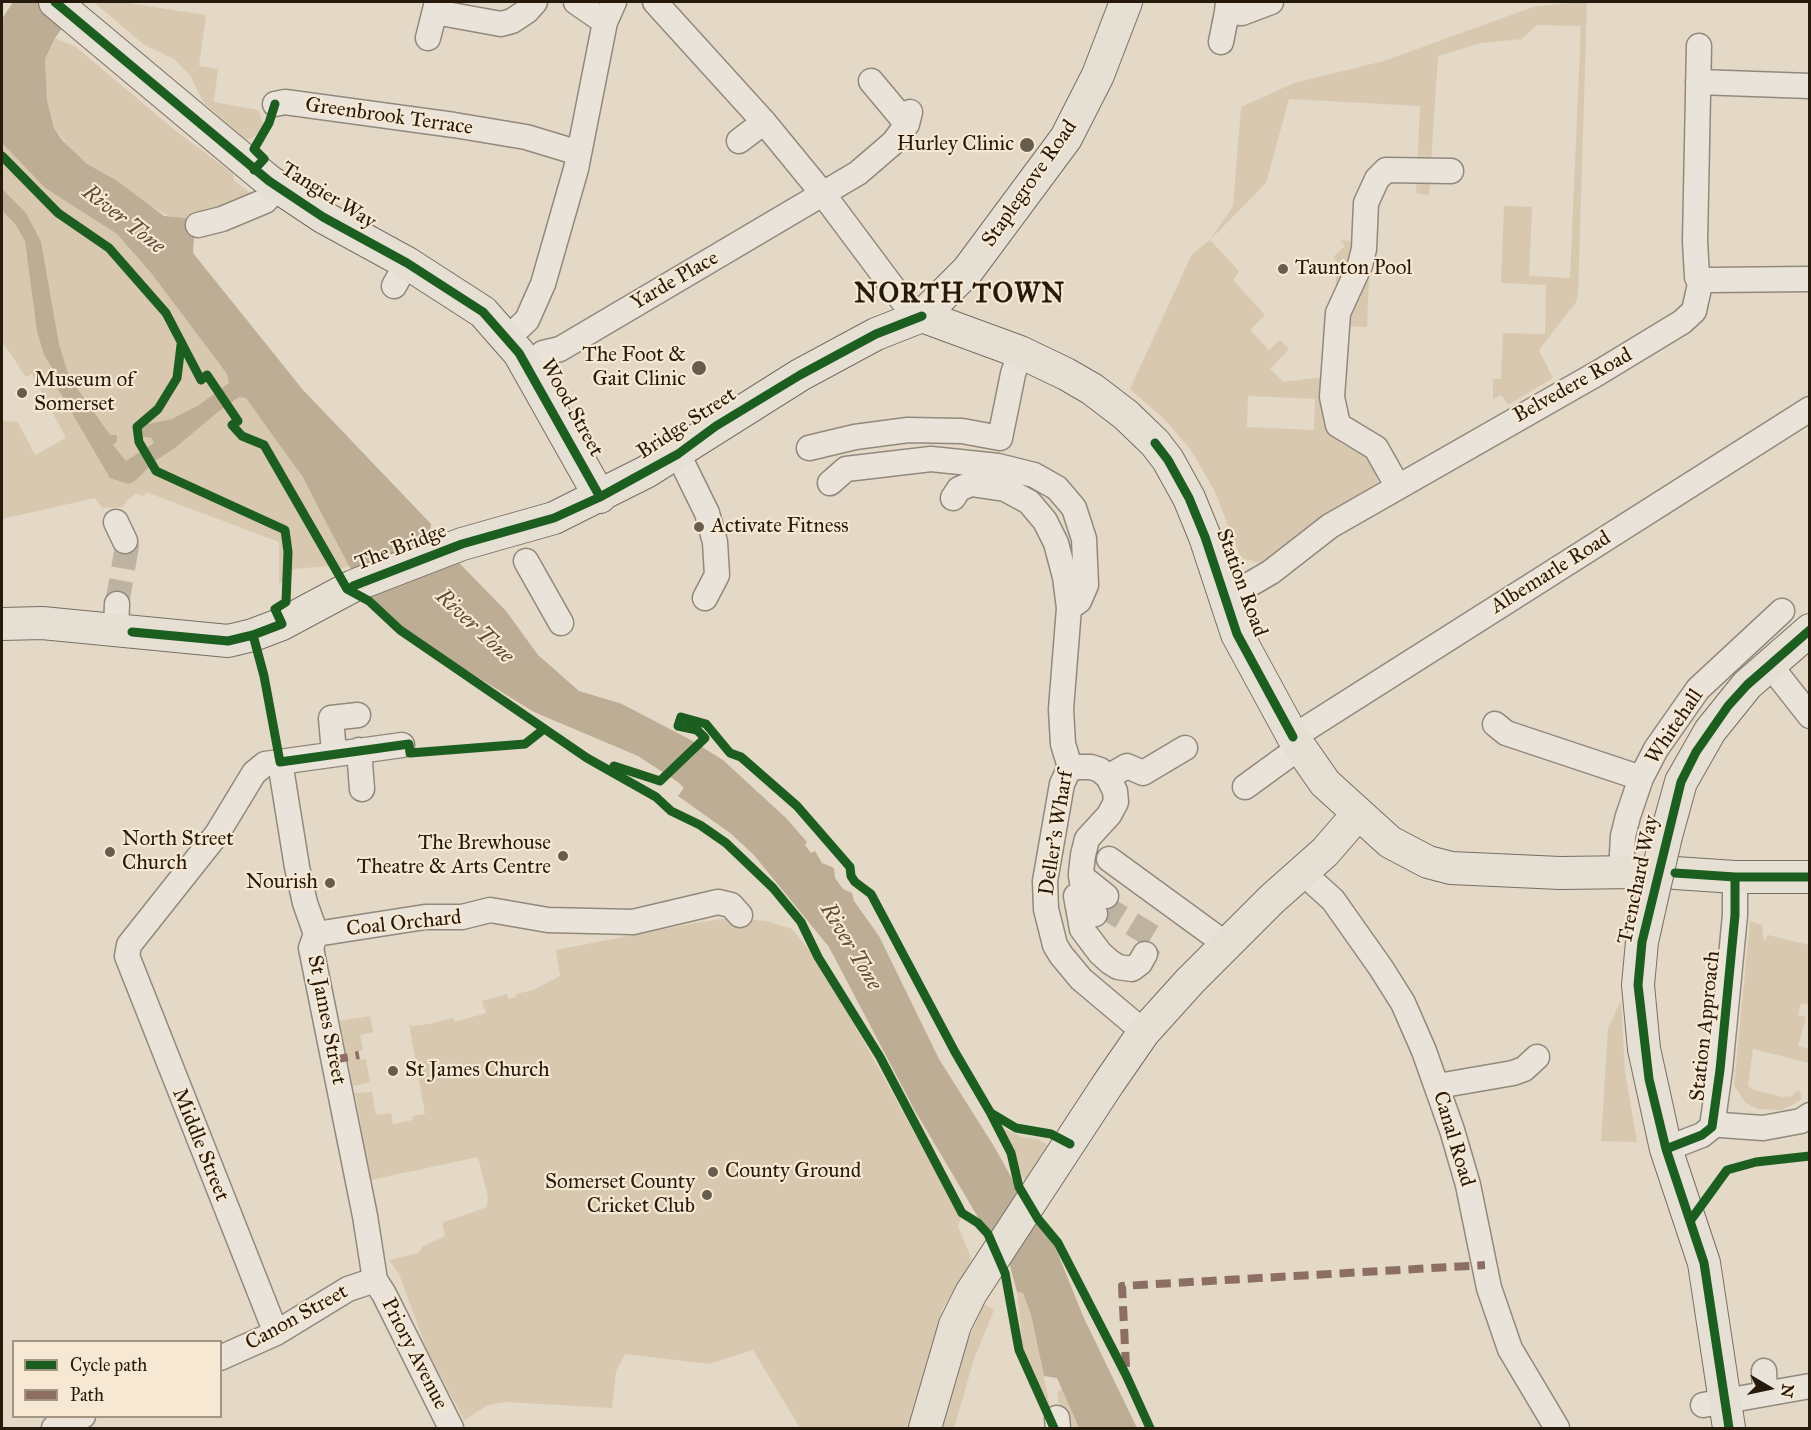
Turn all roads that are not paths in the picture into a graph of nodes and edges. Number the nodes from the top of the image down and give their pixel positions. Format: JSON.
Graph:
{"nodes":[{"id":1,"x":56,"y":2,"type":"edge"},
{"id":2,"x":535,"y":2,"type":"edge"},
{"id":3,"x":576,"y":2,"type":"edge"},
{"id":4,"x":655,"y":2,"type":"edge"},
{"id":5,"x":1126,"y":2,"type":"edge"},
{"id":6,"x":1271,"y":2,"type":"edge"},
{"id":7,"x":436,"y":7,"type":"edge"},
{"id":8,"x":1227,"y":7,"type":"edge"},
{"id":9,"x":610,"y":12,"type":"edge"},
{"id":10,"x":428,"y":38,"type":"dead end"},
{"id":11,"x":1221,"y":42,"type":"dead end"},
{"id":12,"x":1699,"y":46,"type":"dead end"},
{"id":13,"x":871,"y":81,"type":"dead end"},
{"id":14,"x":1698,"y":82,"type":"junction"},
{"id":15,"x":1809,"y":86,"type":"edge"},
{"id":16,"x":275,"y":104,"type":"dead end"},
{"id":17,"x":764,"y":122,"type":"junction"},
{"id":18,"x":739,"y":141,"type":"dead end"},
{"id":19,"x":579,"y":153,"type":"junction"},
{"id":20,"x":1451,"y":171,"type":"dead end"},
{"id":21,"x":278,"y":187,"type":"junction"},
{"id":22,"x":823,"y":194,"type":"junction"},
{"id":23,"x":198,"y":225,"type":"dead end"},
{"id":24,"x":1809,"y":279,"type":"edge"},
{"id":25,"x":1700,"y":284,"type":"junction"},
{"id":26,"x":922,"y":316,"type":"junction"},
{"id":27,"x":508,"y":338,"type":"junction"},
{"id":28,"x":1020,"y":352,"type":"junction"},
{"id":29,"x":526,"y":366,"type":"junction"},
{"id":30,"x":1809,"y":409,"type":"edge"},
{"id":31,"x":809,"y":448,"type":"dead end"},
{"id":32,"x":678,"y":454,"type":"junction"},
{"id":33,"x":830,"y":483,"type":"dead end"},
{"id":34,"x":1398,"y":487,"type":"junction"},
{"id":35,"x":600,"y":497,"type":"junction"},
{"id":36,"x":953,"y":498,"type":"dead end"},
{"id":37,"x":462,"y":544,"type":"joint"},
{"id":38,"x":521,"y":544,"type":"junction"},
{"id":39,"x":1223,"y":595,"type":"junction"},
{"id":40,"x":705,"y":598,"type":"dead end"},
{"id":41,"x":1069,"y":608,"type":"junction"},
{"id":42,"x":1782,"y":611,"type":"dead end"},
{"id":43,"x":561,"y":623,"type":"dead end"},
{"id":44,"x":2,"y":624,"type":"edge"},
{"id":45,"x":1809,"y":630,"type":"edge"},
{"id":46,"x":1769,"y":664,"type":"junction"},
{"id":47,"x":358,"y":715,"type":"dead end"},
{"id":48,"x":1809,"y":716,"type":"edge"},
{"id":49,"x":1496,"y":724,"type":"dead end"},
{"id":50,"x":397,"y":741,"type":"dead end"},
{"id":51,"x":1296,"y":742,"type":"junction"},
{"id":52,"x":1185,"y":748,"type":"dead end"},
{"id":53,"x":359,"y":750,"type":"junction"},
{"id":54,"x":334,"y":753,"type":"junction"},
{"id":55,"x":280,"y":762,"type":"junction"},
{"id":56,"x":1070,"y":767,"type":"junction"},
{"id":57,"x":1108,"y":777,"type":"junction"},
{"id":58,"x":1641,"y":778,"type":"junction"},
{"id":59,"x":1245,"y":787,"type":"dead end"},
{"id":60,"x":362,"y":789,"type":"dead end"},
{"id":61,"x":1357,"y":815,"type":"junction"},
{"id":62,"x":1108,"y":859,"type":"dead end"},
{"id":63,"x":1302,"y":872,"type":"junction"},
{"id":64,"x":1628,"y":872,"type":"joint"},
{"id":65,"x":1675,"y":873,"type":"dead end"},
{"id":66,"x":1081,"y":876,"type":"junction"},
{"id":67,"x":1735,"y":877,"type":"junction"},
{"id":68,"x":1809,"y":877,"type":"edge"},
{"id":69,"x":1101,"y":905,"type":"tunnel mouth"},
{"id":70,"x":740,"y":915,"type":"dead end"},
{"id":71,"x":316,"y":934,"type":"junction"},
{"id":72,"x":1227,"y":945,"type":"junction"},
{"id":73,"x":1145,"y":954,"type":"dead end"},
{"id":74,"x":1144,"y":1032,"type":"junction"},
{"id":75,"x":1537,"y":1057,"type":"dead end"},
{"id":76,"x":1438,"y":1086,"type":"junction"},
{"id":77,"x":1809,"y":1115,"type":"edge"},
{"id":78,"x":1714,"y":1117,"type":"junction"},
{"id":79,"x":1666,"y":1149,"type":"junction"},
{"id":80,"x":375,"y":1280,"type":"junction"},
{"id":81,"x":276,"y":1333,"type":"junction"},
{"id":82,"x":222,"y":1357,"type":"edge"},
{"id":83,"x":1809,"y":1386,"type":"edge"},
{"id":84,"x":1719,"y":1412,"type":"edge"},
{"id":85,"x":78,"y":1418,"type":"edge"},
{"id":86,"x":54,"y":1428,"type":"edge"},
{"id":87,"x":451,"y":1428,"type":"edge"},
{"id":88,"x":925,"y":1428,"type":"edge"},
{"id":89,"x":1557,"y":1428,"type":"edge"}],
"edges":[{"from":1,"to":21,"type":"main road","name":"Tangier Way"},
{"from":2,"to":7,"type":"street"},
{"from":3,"to":9,"type":"street"},
{"from":4,"to":17,"type":"street"},
{"from":5,"to":26,"type":"main road","name":"Staplegrove Road"},
{"from":6,"to":8,"type":"street"},
{"from":7,"to":10,"type":"street"},
{"from":8,"to":11,"type":"street"},
{"from":9,"to":19,"type":"street"},
{"from":12,"to":14,"type":"street","name":"Belvedere Road"},
{"from":13,"to":22,"type":"street"},
{"from":14,"to":15,"type":"street"},
{"from":14,"to":25,"type":"street","name":"Belvedere Road"},
{"from":16,"to":19,"type":"street","name":"Greenbrook Terrace"},
{"from":17,"to":18,"type":"street"},
{"from":17,"to":22,"type":"street"},
{"from":19,"to":27,"type":"street"},
{"from":20,"to":34,"type":"street"},
{"from":21,"to":23,"type":"street"},
{"from":21,"to":27,"type":"main road","name":"Tangier Way"},
{"from":22,"to":26,"type":"street"},
{"from":22,"to":29,"type":"street","name":"Yarde Place"},
{"from":24,"to":25,"type":"street"},
{"from":25,"to":34,"type":"street","name":"Belvedere Road"},
{"from":26,"to":28,"type":"main road","name":"Station Road"},
{"from":26,"to":32,"type":"main road","name":"Bridge Street"},
{"from":27,"to":29,"type":"main road","name":"Wood Street"},
{"from":28,"to":31,"type":"street"},
{"from":28,"to":39,"type":"main road","name":"Station Road"},
{"from":29,"to":35,"type":"main road","name":"Wood Street"},
{"from":30,"to":51,"type":"street","name":"Albemarle Road"},
{"from":32,"to":35,"type":"main road","name":"Bridge Street"},
{"from":32,"to":40,"type":"street"},
{"from":33,"to":41,"type":"street"},
{"from":34,"to":39,"type":"street","name":"Belvedere Road"},
{"from":35,"to":38,"type":"main road","name":"Bridge Street"},
{"from":36,"to":41,"type":"street","name":"Deller's Wharf"},
{"from":37,"to":38,"type":"main road","name":"Bridge Street"},
{"from":37,"to":44,"type":"main road","name":"The Bridge"},
{"from":38,"to":43,"type":"street"},
{"from":39,"to":51,"type":"main road","name":"Station Road"},
{"from":41,"to":56,"type":"street","name":"Deller's Wharf"},
{"from":42,"to":58,"type":"street","name":"Whitehall"},
{"from":45,"to":46,"type":"main road","name":"Trenchard Way"},
{"from":46,"to":48,"type":"street"},
{"from":46,"to":79,"type":"main road","name":"Trenchard Way","bridge":true},
{"from":47,"to":54,"type":"street"},
{"from":49,"to":58,"type":"street"},
{"from":50,"to":53,"type":"street"},
{"from":51,"to":59,"type":"street","name":"Albemarle Road"},
{"from":51,"to":61,"type":"main road","name":"Station Road"},
{"from":52,"to":57,"type":"street"},
{"from":53,"to":54,"type":"street"},
{"from":53,"to":60,"type":"street"},
{"from":54,"to":55,"type":"street"},
{"from":55,"to":71,"type":"street","name":"St James Street"},
{"from":55,"to":81,"type":"street","name":"Middle Street"},
{"from":56,"to":57,"type":"street"},
{"from":56,"to":74,"type":"street","name":"Deller's Wharf"},
{"from":57,"to":66,"type":"street"},
{"from":58,"to":64,"type":"street","name":"Whitehall"},
{"from":61,"to":63,"type":"main road"},
{"from":61,"to":64,"type":"main road","name":"Station Road"},
{"from":62,"to":72,"type":"street"},
{"from":63,"to":72,"type":"main road"},
{"from":63,"to":76,"type":"street","name":"Canal Road"},
{"from":65,"to":67,"type":"main road"},
{"from":66,"to":69,"type":"street"},
{"from":66,"to":73,"type":"street"},
{"from":67,"to":68,"type":"main road"},
{"from":67,"to":78,"type":"street","name":"Station Approach"},
{"from":70,"to":71,"type":"street","name":"Coal Orchard"},
{"from":71,"to":80,"type":"street","name":"St James Street"},
{"from":72,"to":74,"type":"main road"},
{"from":74,"to":88,"type":"main road"},
{"from":75,"to":76,"type":"street"},
{"from":76,"to":89,"type":"street","name":"Canal Road"},
{"from":77,"to":78,"type":"street","name":"Station Approach"},
{"from":78,"to":79,"type":"street","name":"Station Approach"},
{"from":79,"to":84,"type":"main road","name":"Trenchard Way"},
{"from":80,"to":81,"type":"street","name":"Canon Street"},
{"from":80,"to":87,"type":"street","name":"Priory Avenue"},
{"from":81,"to":82,"type":"street","name":"Canon Street"},
{"from":83,"to":84,"type":"street"},
{"from":85,"to":86,"type":"street"}]}
